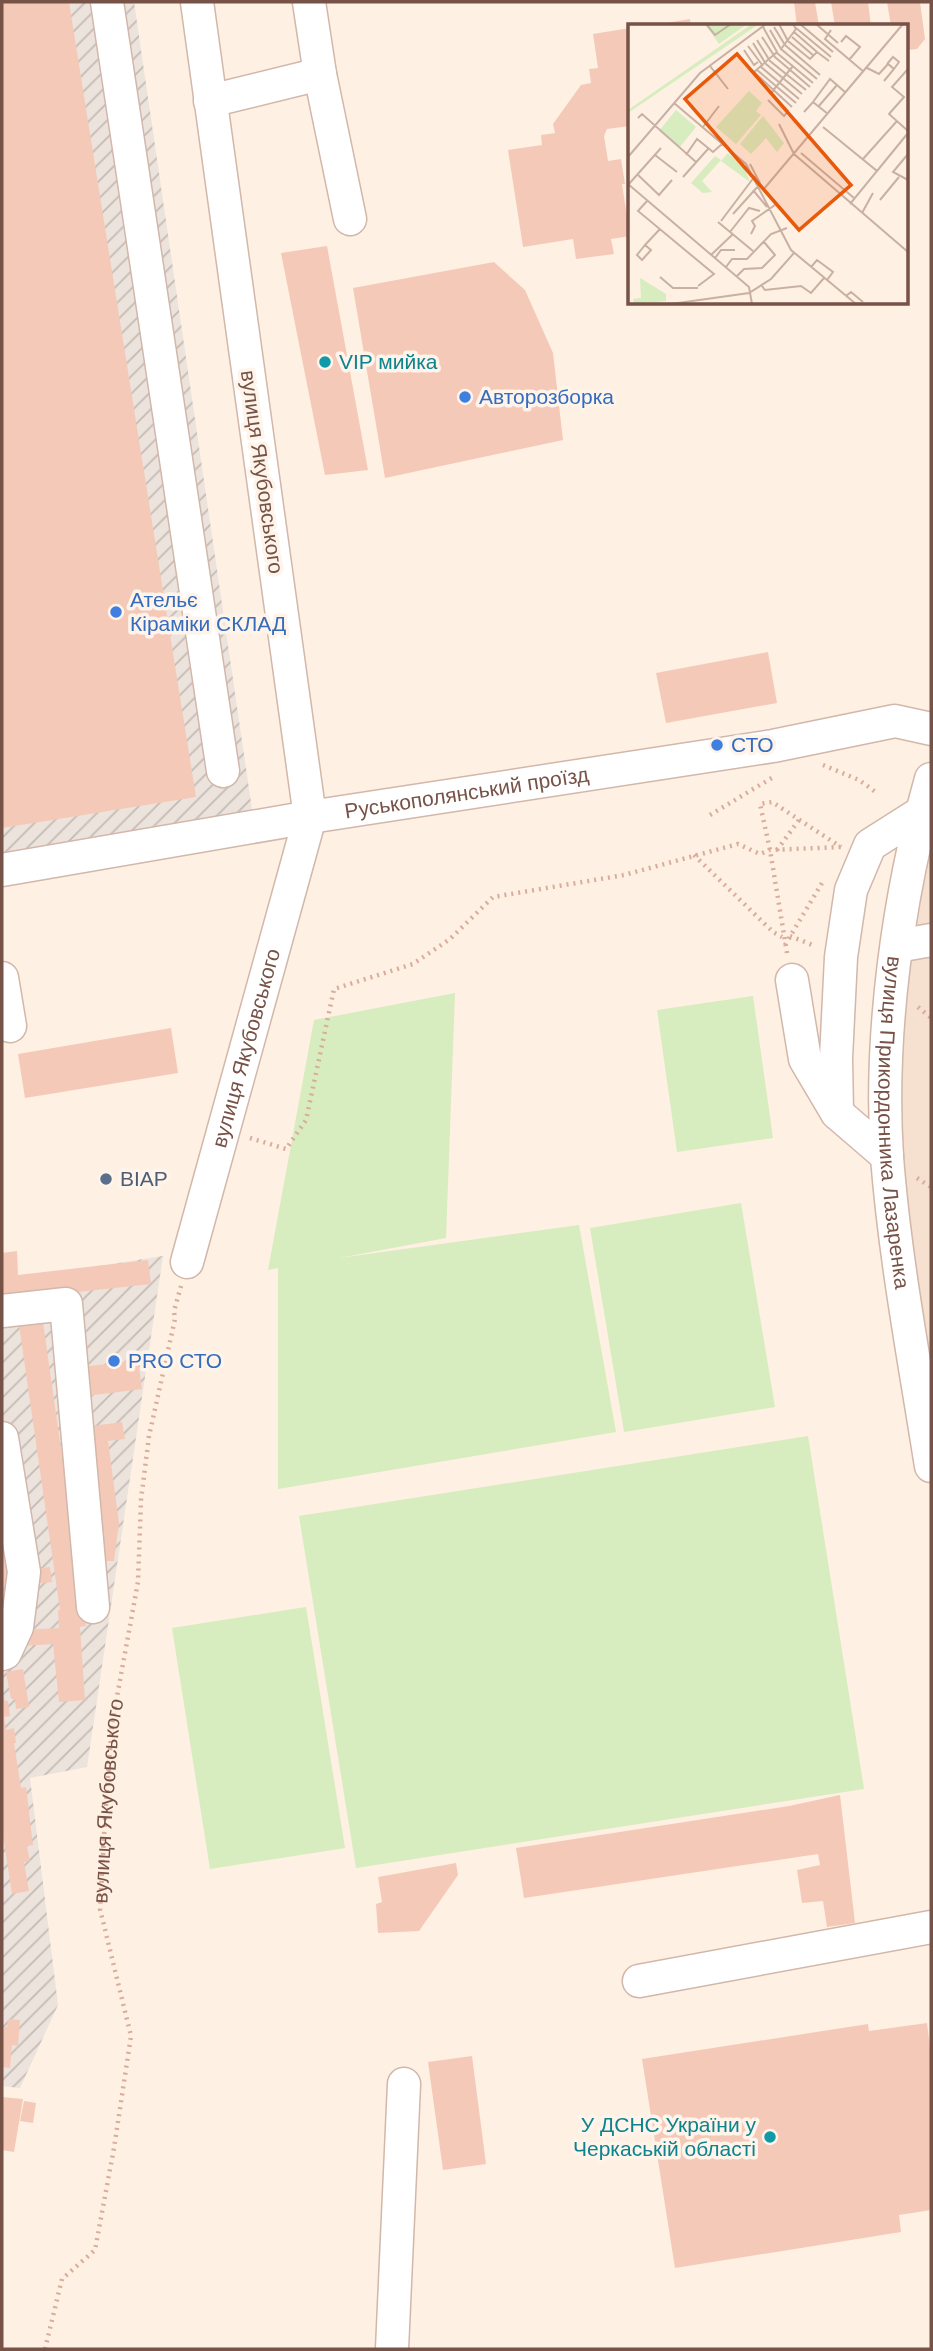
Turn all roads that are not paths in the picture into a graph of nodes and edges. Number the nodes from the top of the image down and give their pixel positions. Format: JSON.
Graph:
{"nodes":[{"id":1,"x":107,"y":2,"type":"edge"},
{"id":2,"x":197,"y":2,"type":"edge"},
{"id":3,"x":309,"y":2,"type":"edge"},
{"id":4,"x":320,"y":74,"type":"junction"},
{"id":5,"x":210,"y":100,"type":"junction"},
{"id":6,"x":350,"y":219,"type":"dead end"},
{"id":7,"x":931,"y":729,"type":"edge"},
{"id":8,"x":223,"y":771,"type":"dead end"},
{"id":9,"x":931,"y":779,"type":"edge"},
{"id":10,"x":310,"y":817,"type":"junction"},
{"id":11,"x":924,"y":820,"type":"edge"},
{"id":12,"x":2,"y":870,"type":"edge"},
{"id":13,"x":931,"y":940,"type":"edge"},
{"id":14,"x":897,"y":946,"type":"junction"},
{"id":15,"x":2,"y":978,"type":"edge"},
{"id":16,"x":792,"y":980,"type":"dead end"},
{"id":17,"x":10,"y":1026,"type":"dead end"},
{"id":18,"x":837,"y":1113,"type":"junction"},
{"id":19,"x":887,"y":1156,"type":"junction"},
{"id":20,"x":187,"y":1262,"type":"dead end"},
{"id":21,"x":2,"y":1311,"type":"edge"},
{"id":22,"x":2,"y":1438,"type":"edge"},
{"id":23,"x":931,"y":1466,"type":"edge"},
{"id":24,"x":93,"y":1607,"type":"dead end"},
{"id":25,"x":2,"y":1654,"type":"edge"},
{"id":26,"x":931,"y":1927,"type":"edge"},
{"id":27,"x":639,"y":1981,"type":"dead end"},
{"id":28,"x":404,"y":2084,"type":"dead end"},
{"id":29,"x":392,"y":2349,"type":"edge"}],
"edges":[{"from":1,"to":8,"type":"street"},
{"from":2,"to":5,"type":"street","name":"вулиця Якубовського"},
{"from":3,"to":4,"type":"street"},
{"from":4,"to":5,"type":"street"},
{"from":4,"to":6,"type":"street"},
{"from":5,"to":10,"type":"street","name":"вулиця Якубовського"},
{"from":7,"to":10,"type":"street","name":"Руськополянський проїзд"},
{"from":9,"to":11,"type":"street","name":"вулиця Прикордонника Лазаренка"},
{"from":10,"to":12,"type":"street","name":"Руськополянський проїзд"},
{"from":10,"to":20,"type":"street","name":"вулиця Якубовського"},
{"from":11,"to":14,"type":"street","name":"вулиця Прикордонника Лазаренка"},
{"from":11,"to":18,"type":"street"},
{"from":13,"to":14,"type":"street"},
{"from":14,"to":19,"type":"street","name":"вулиця Прикордонника Лазаренка"},
{"from":15,"to":17,"type":"street"},
{"from":16,"to":18,"type":"street"},
{"from":18,"to":19,"type":"street"},
{"from":19,"to":23,"type":"street","name":"вулиця Прикордонника Лазаренка"},
{"from":21,"to":24,"type":"street"},
{"from":22,"to":25,"type":"street"},
{"from":26,"to":27,"type":"street"},
{"from":28,"to":29,"type":"street"}]}
